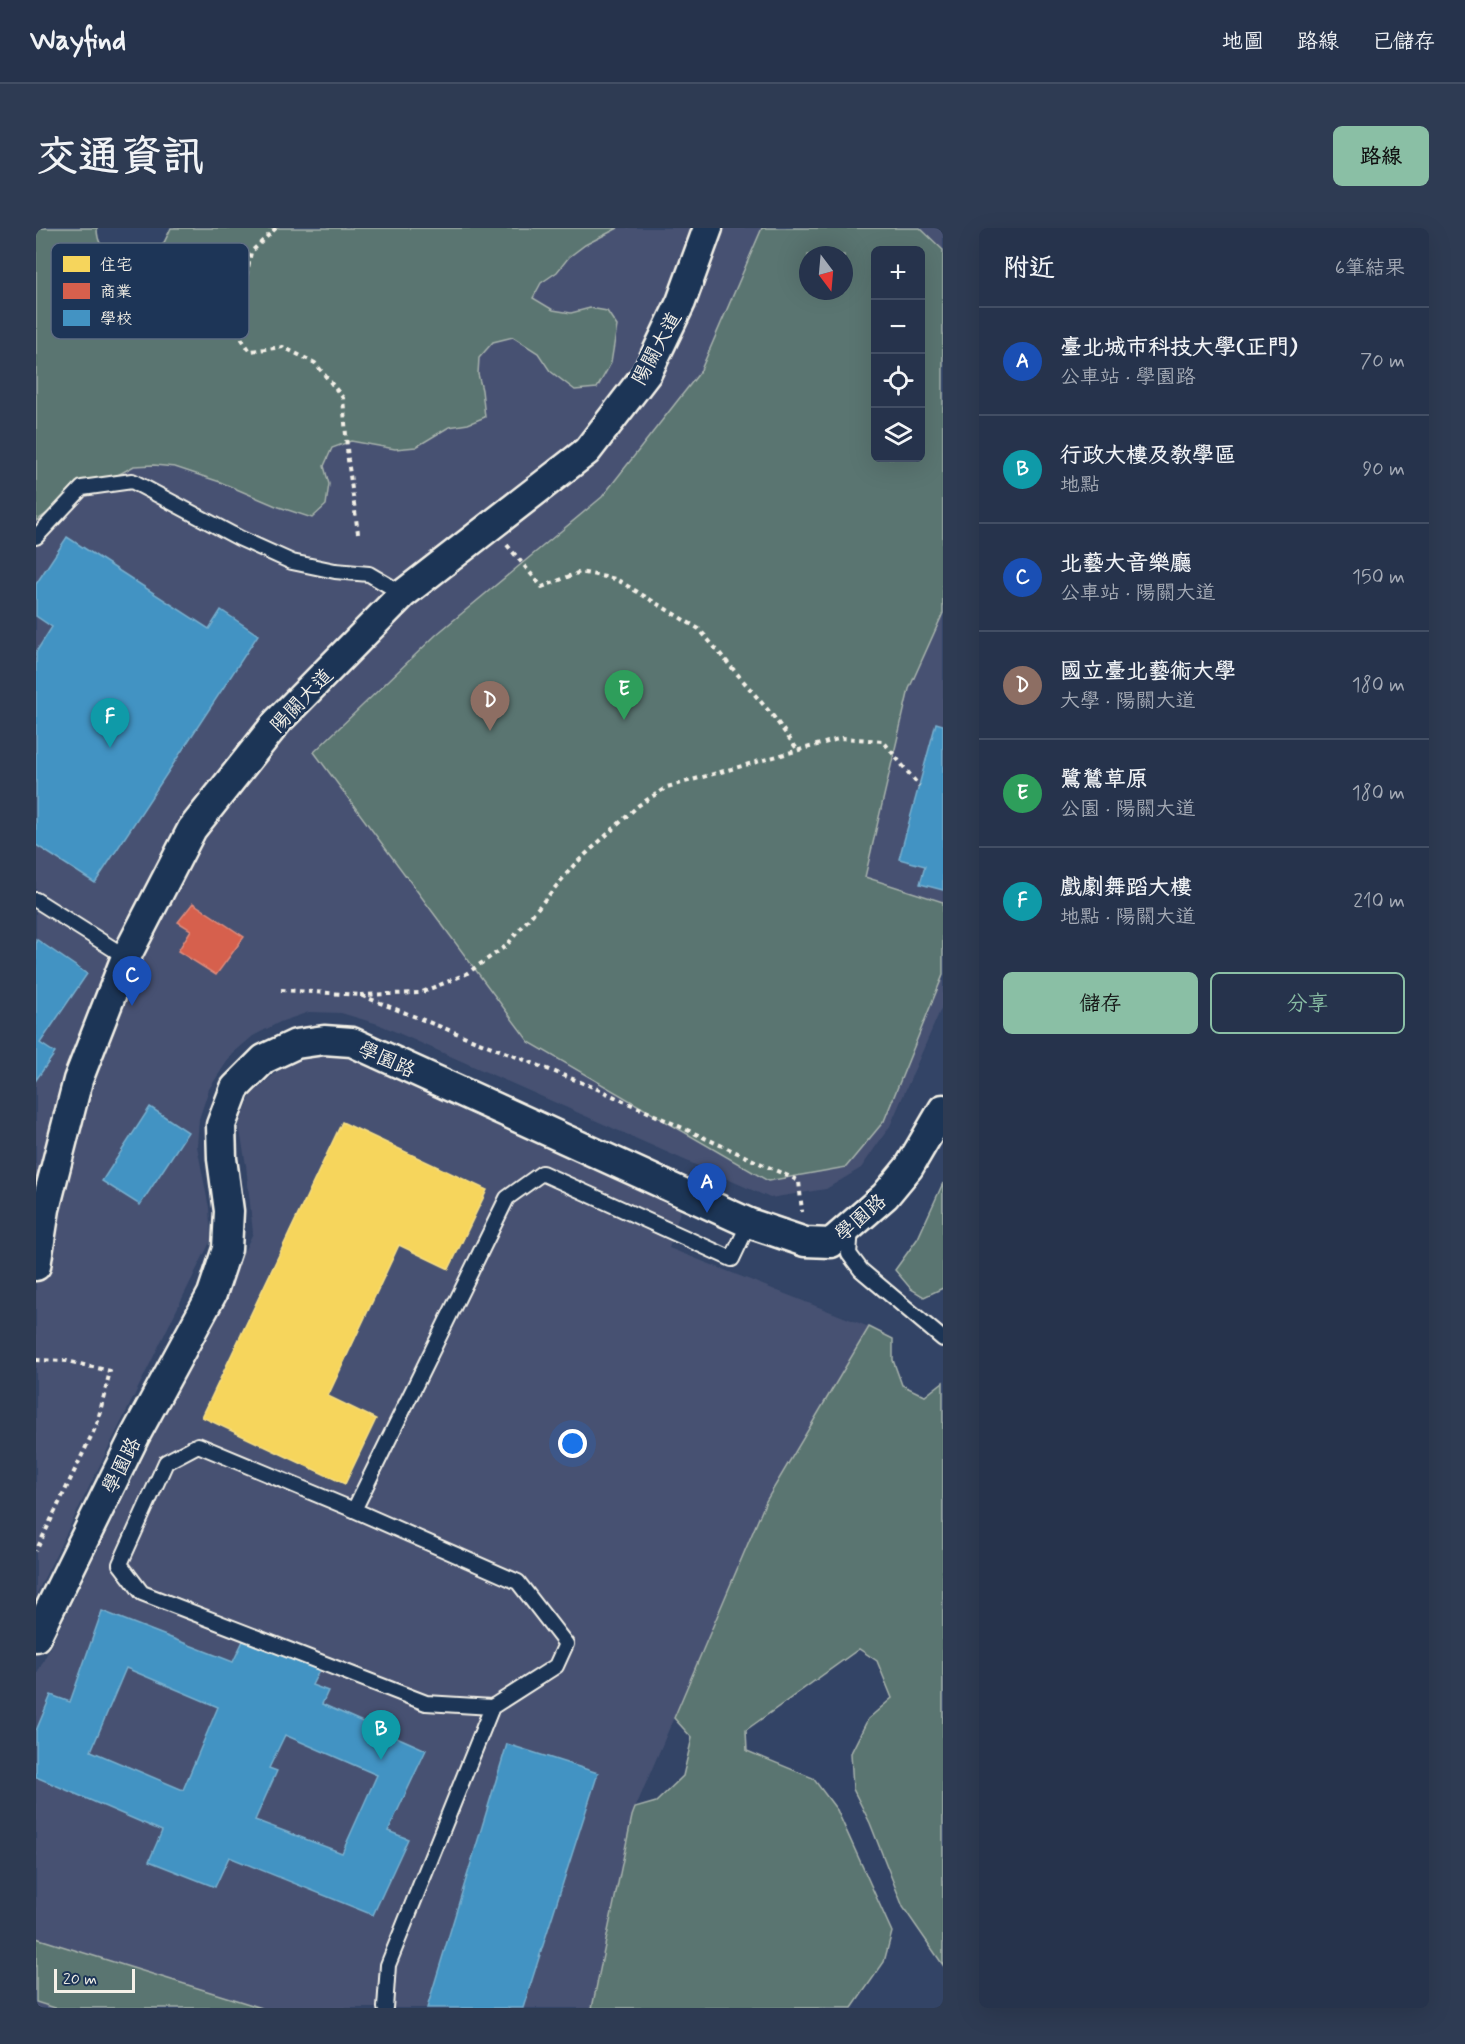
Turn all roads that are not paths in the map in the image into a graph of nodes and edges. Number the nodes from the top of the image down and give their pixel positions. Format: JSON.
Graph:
{"nodes":[{"id":1,"x":708,"y":228,"type":"edge"},
{"id":2,"x":36,"y":537,"type":"edge"},
{"id":3,"x":403,"y":594,"type":"junction"},
{"id":4,"x":36,"y":900,"type":"edge"},
{"id":5,"x":126,"y":957,"type":"junction"},
{"id":6,"x":943,"y":1109,"type":"edge"},
{"id":7,"x":749,"y":1223,"type":"junction"},
{"id":8,"x":851,"y":1226,"type":"junction"},
{"id":9,"x":36,"y":1266,"type":"edge"},
{"id":10,"x":943,"y":1339,"type":"edge"},
{"id":11,"x":354,"y":1510,"type":"junction"},
{"id":12,"x":36,"y":1637,"type":"edge"},
{"id":13,"x":492,"y":1707,"type":"junction"},
{"id":14,"x":385,"y":2008,"type":"edge"}],
"edges":[{"from":1,"to":3,"type":"street","name":"陽關大道"},
{"from":2,"to":3,"type":"lane"},
{"from":3,"to":5,"type":"street","name":"陽關大道"},
{"from":4,"to":5,"type":"lane"},
{"from":5,"to":9,"type":"street","name":"陽關大道"},
{"from":6,"to":8,"type":"street","name":"學園路"},
{"from":7,"to":8,"type":"street","name":"學園路"},
{"from":7,"to":11,"type":"lane"},
{"from":7,"to":12,"type":"street","name":"學園路"},
{"from":8,"to":10,"type":"lane"},
{"from":11,"to":13,"type":"lane"},
{"from":11,"to":13,"type":"lane"},
{"from":13,"to":14,"type":"lane"}]}
